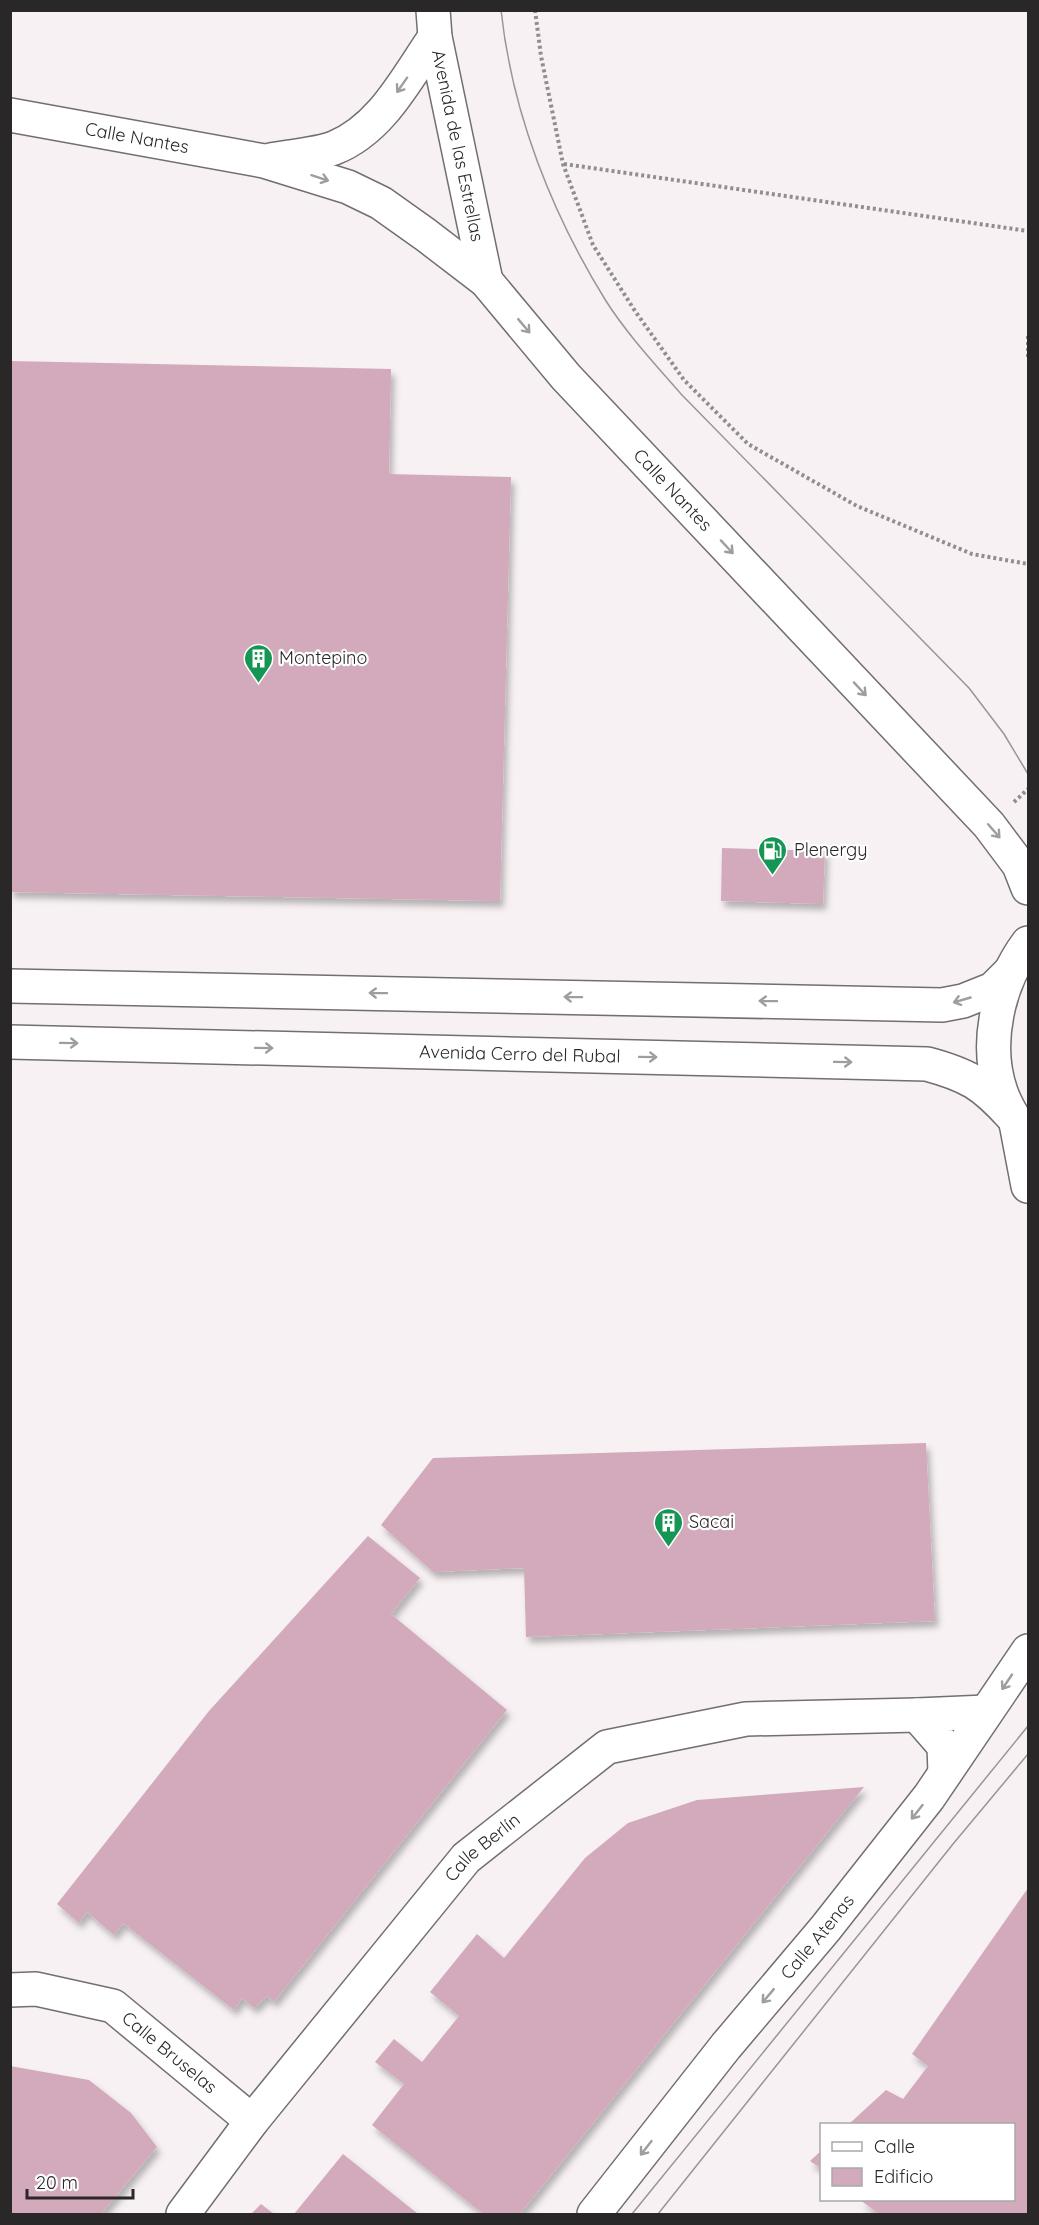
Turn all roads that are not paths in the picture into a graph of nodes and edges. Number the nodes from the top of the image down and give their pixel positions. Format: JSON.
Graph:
{"nodes":[{"id":1,"x":434,"y":24,"type":"edge"},
{"id":2,"x":10,"y":115,"type":"edge"},
{"id":3,"x":264,"y":161,"type":"junction"},
{"id":4,"x":486,"y":281,"type":"junction"},
{"id":5,"x":1029,"y":888,"type":"edge"},
{"id":6,"x":1023,"y":949,"type":"edge"},
{"id":7,"x":10,"y":986,"type":"edge"},
{"id":8,"x":10,"y":1042,"type":"edge"},
{"id":9,"x":1019,"y":1126,"type":"edge"},
{"id":10,"x":1029,"y":1186,"type":"edge"},
{"id":11,"x":1029,"y":1651,"type":"edge"},
{"id":12,"x":986,"y":1713,"type":"junction"},
{"id":13,"x":917,"y":1715,"type":"junction"},
{"id":14,"x":945,"y":1773,"type":"junction"},
{"id":15,"x":10,"y":1990,"type":"edge"},
{"id":16,"x":252,"y":2121,"type":"junction"},
{"id":17,"x":183,"y":2214,"type":"edge"},
{"id":18,"x":594,"y":2214,"type":"edge"}],
"edges":[{"from":1,"to":3,"type":"street","name":"Calle Nantes","one_way":true},
{"from":1,"to":4,"type":"street","name":"Avenida de las Estrellas"},
{"from":2,"to":3,"type":"street","name":"Calle Nantes"},
{"from":3,"to":4,"type":"street","name":"Calle Nantes","one_way":true},
{"from":4,"to":5,"type":"street","name":"Calle Nantes","one_way":true},
{"from":6,"to":7,"type":"street","one_way":true},
{"from":6,"to":9,"type":"street"},
{"from":8,"to":9,"type":"street","name":"Avenida Cerro del Rubal","one_way":true},
{"from":9,"to":10,"type":"street"},
{"from":11,"to":12,"type":"street","name":"Calle Atenas","one_way":true},
{"from":12,"to":13,"type":"street","name":"Calle Berlín"},
{"from":12,"to":14,"type":"street","name":"Calle Atenas"},
{"from":13,"to":14,"type":"street"},
{"from":13,"to":16,"type":"street","name":"Calle Berlín"},
{"from":14,"to":18,"type":"street","name":"Calle Atenas","one_way":true},
{"from":15,"to":16,"type":"street","name":"Calle Bruselas"},
{"from":16,"to":17,"type":"street","name":"Calle Berlín"}]}
